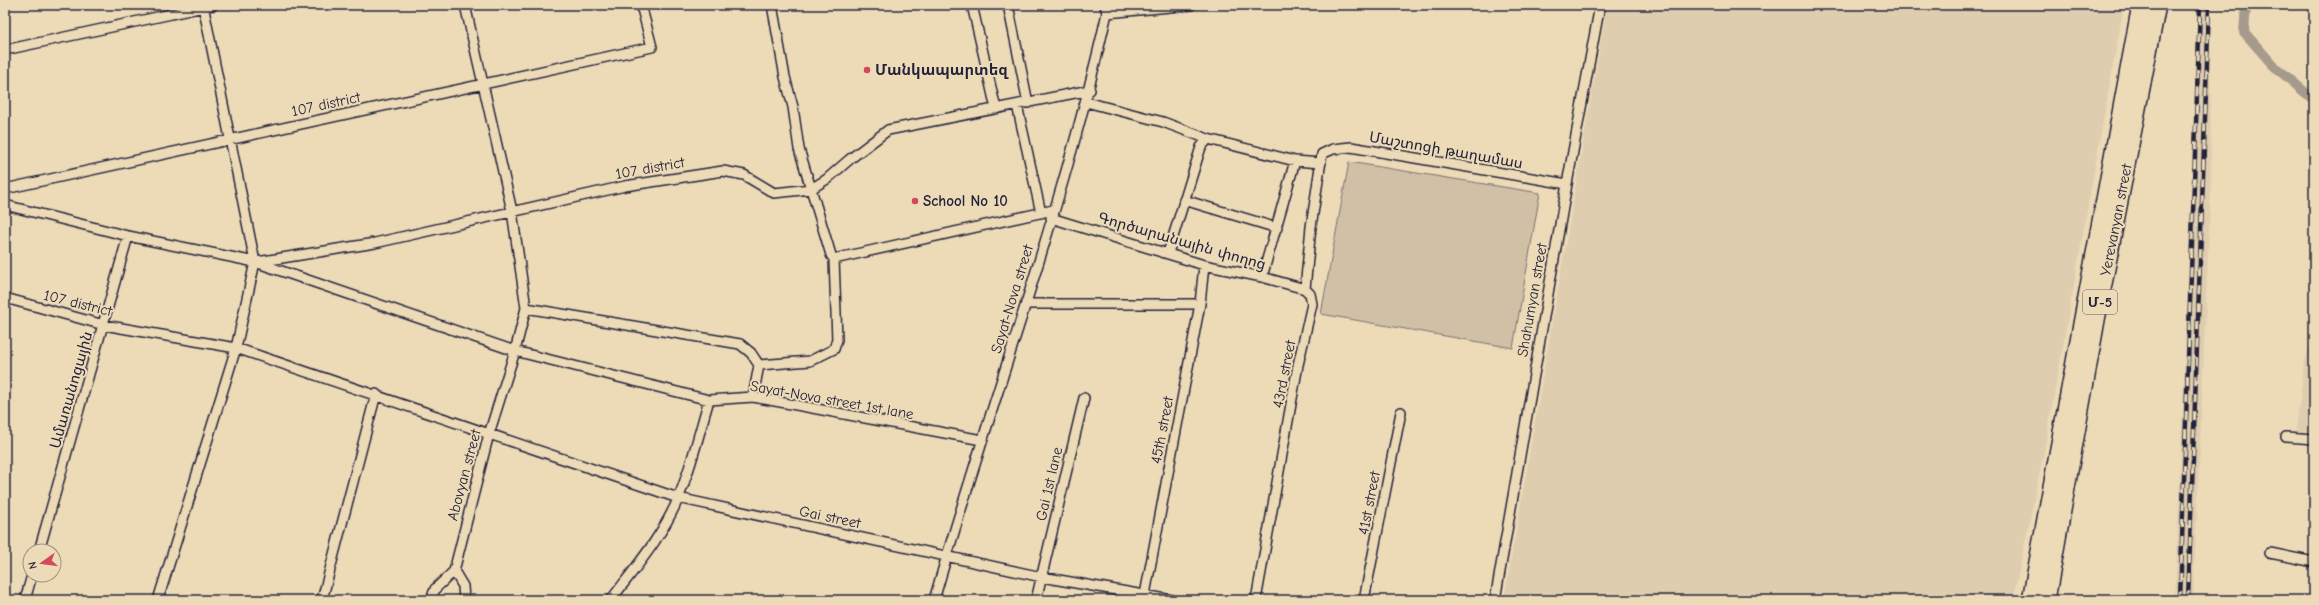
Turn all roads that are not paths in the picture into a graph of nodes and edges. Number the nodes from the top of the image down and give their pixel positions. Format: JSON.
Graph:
{"nodes":[{"id":1,"x":213,"y":5,"type":"edge"},
{"id":2,"x":465,"y":5,"type":"edge"},
{"id":3,"x":641,"y":5,"type":"edge"},
{"id":4,"x":772,"y":5,"type":"edge"},
{"id":5,"x":972,"y":5,"type":"edge"},
{"id":6,"x":1008,"y":5,"type":"edge"},
{"id":7,"x":1192,"y":5,"type":"edge"},
{"id":8,"x":1600,"y":5,"type":"edge"},
{"id":9,"x":2141,"y":5,"type":"edge"},
{"id":10,"x":2157,"y":5,"type":"edge"},
{"id":11,"x":203,"y":6,"type":"edge"},
{"id":12,"x":1106,"y":9,"type":"edge"},
{"id":13,"x":5,"y":50,"type":"edge"},
{"id":14,"x":484,"y":84,"type":"junction"},
{"id":15,"x":1090,"y":90,"type":"junction"},
{"id":16,"x":1086,"y":102,"type":"junction"},
{"id":17,"x":1028,"y":103,"type":"junction"},
{"id":18,"x":1018,"y":105,"type":"junction"},
{"id":19,"x":996,"y":109,"type":"junction"},
{"id":20,"x":1208,"y":139,"type":"junction"},
{"id":21,"x":231,"y":140,"type":"junction"},
{"id":22,"x":1321,"y":159,"type":"junction"},
{"id":23,"x":1295,"y":160,"type":"junction"},
{"id":24,"x":1566,"y":184,"type":"junction"},
{"id":25,"x":5,"y":189,"type":"edge"},
{"id":26,"x":811,"y":189,"type":"junction"},
{"id":27,"x":1184,"y":200,"type":"junction"},
{"id":28,"x":5,"y":204,"type":"edge"},
{"id":29,"x":512,"y":211,"type":"junction"},
{"id":30,"x":1042,"y":212,"type":"junction"},
{"id":31,"x":1052,"y":214,"type":"junction"},
{"id":32,"x":1276,"y":228,"type":"junction"},
{"id":33,"x":128,"y":236,"type":"junction"},
{"id":34,"x":1168,"y":252,"type":"junction"},
{"id":35,"x":834,"y":259,"type":"junction"},
{"id":36,"x":255,"y":262,"type":"junction"},
{"id":37,"x":1204,"y":265,"type":"junction"},
{"id":38,"x":1262,"y":277,"type":"junction"},
{"id":39,"x":1305,"y":289,"type":"junction"},
{"id":40,"x":5,"y":298,"type":"edge"},
{"id":41,"x":1026,"y":304,"type":"junction"},
{"id":42,"x":1200,"y":304,"type":"junction"},
{"id":43,"x":526,"y":308,"type":"junction"},
{"id":44,"x":104,"y":325,"type":"junction"},
{"id":45,"x":236,"y":348,"type":"junction"},
{"id":46,"x":515,"y":351,"type":"junction"},
{"id":47,"x":759,"y":365,"type":"junction"},
{"id":48,"x":376,"y":394,"type":"junction"},
{"id":49,"x":754,"y":397,"type":"junction"},
{"id":50,"x":1084,"y":398,"type":"dead end"},
{"id":51,"x":709,"y":400,"type":"junction"},
{"id":52,"x":1401,"y":412,"type":"dead end"},
{"id":53,"x":489,"y":434,"type":"junction"},
{"id":54,"x":2286,"y":437,"type":"dead end"},
{"id":55,"x":2314,"y":439,"type":"edge"},
{"id":56,"x":982,"y":440,"type":"junction"},
{"id":57,"x":678,"y":498,"type":"junction"},
{"id":58,"x":41,"y":543,"type":"edge"},
{"id":59,"x":2270,"y":553,"type":"dead end"},
{"id":60,"x":946,"y":557,"type":"junction"},
{"id":61,"x":2314,"y":562,"type":"edge"},
{"id":62,"x":454,"y":571,"type":"junction"},
{"id":63,"x":1042,"y":577,"type":"junction"},
{"id":64,"x":30,"y":583,"type":"edge"},
{"id":65,"x":1145,"y":597,"type":"edge"},
{"id":66,"x":25,"y":600,"type":"edge"},
{"id":67,"x":158,"y":600,"type":"edge"},
{"id":68,"x":322,"y":600,"type":"edge"},
{"id":69,"x":431,"y":600,"type":"edge"},
{"id":70,"x":464,"y":600,"type":"edge"},
{"id":71,"x":611,"y":600,"type":"edge"},
{"id":72,"x":934,"y":600,"type":"edge"},
{"id":73,"x":1036,"y":600,"type":"edge"},
{"id":74,"x":1172,"y":600,"type":"edge"},
{"id":75,"x":1256,"y":600,"type":"edge"},
{"id":76,"x":1364,"y":600,"type":"edge"},
{"id":77,"x":1495,"y":600,"type":"edge"},
{"id":78,"x":2031,"y":600,"type":"edge"},
{"id":79,"x":2046,"y":600,"type":"edge"}],
"edges":[{"from":1,"to":11,"type":"street"},
{"from":2,"to":14,"type":"street"},
{"from":3,"to":14,"type":"street","name":"107 district"},
{"from":4,"to":26,"type":"street"},
{"from":5,"to":19,"type":"street"},
{"from":6,"to":17,"type":"street"},
{"from":7,"to":12,"type":"street"},
{"from":8,"to":24,"type":"street","name":"Shahumyan street"},
{"from":9,"to":78,"type":"highway","name":"Yerevanyan street","number":"Մ-5"},
{"from":10,"to":79,"type":"highway","name":"Yerevanyan street","number":"Մ-5"},
{"from":11,"to":13,"type":"street"},
{"from":11,"to":21,"type":"street"},
{"from":12,"to":15,"type":"street","name":"Sayat-Nova street"},
{"from":14,"to":21,"type":"street","name":"107 district"},
{"from":14,"to":29,"type":"street"},
{"from":15,"to":16,"type":"street","name":"Sayat-Nova street"},
{"from":15,"to":17,"type":"street"},
{"from":16,"to":20,"type":"street"},
{"from":16,"to":31,"type":"street","name":"Sayat-Nova street"},
{"from":17,"to":18,"type":"street"},
{"from":18,"to":19,"type":"street"},
{"from":18,"to":30,"type":"street"},
{"from":19,"to":26,"type":"street"},
{"from":20,"to":23,"type":"street"},
{"from":20,"to":27,"type":"street"},
{"from":21,"to":25,"type":"street","name":"107 district"},
{"from":21,"to":36,"type":"street"},
{"from":22,"to":23,"type":"street"},
{"from":22,"to":24,"type":"street","name":"Մաշտոցի թաղամաս"},
{"from":22,"to":39,"type":"street","name":"43rd street"},
{"from":23,"to":32,"type":"street"},
{"from":24,"to":77,"type":"street","name":"Shahumyan street"},
{"from":26,"to":29,"type":"street","name":"107 district"},
{"from":26,"to":35,"type":"street"},
{"from":27,"to":32,"type":"street"},
{"from":27,"to":34,"type":"street"},
{"from":28,"to":33,"type":"street","name":"107 district"},
{"from":29,"to":36,"type":"street","name":"107 district"},
{"from":29,"to":43,"type":"street"},
{"from":30,"to":31,"type":"street"},
{"from":30,"to":35,"type":"street"},
{"from":31,"to":34,"type":"street","name":"Գործարանային փողոց"},
{"from":31,"to":41,"type":"street","name":"Sayat-Nova street"},
{"from":32,"to":38,"type":"street"},
{"from":33,"to":36,"type":"street","name":"107 district"},
{"from":33,"to":44,"type":"street","name":"Ամառանոցային"},
{"from":34,"to":37,"type":"street","name":"Գործարանային փողոց"},
{"from":35,"to":47,"type":"street"},
{"from":36,"to":45,"type":"street"},
{"from":36,"to":46,"type":"street","name":"107 district"},
{"from":37,"to":38,"type":"street","name":"Գործարանային փողոց"},
{"from":37,"to":42,"type":"street","name":"45th street"},
{"from":38,"to":39,"type":"street","name":"Գործարանային փողոց"},
{"from":39,"to":75,"type":"street","name":"43rd street"},
{"from":40,"to":44,"type":"street","name":"107 district"},
{"from":41,"to":42,"type":"street"},
{"from":41,"to":56,"type":"street","name":"Sayat-Nova street"},
{"from":42,"to":65,"type":"street","name":"45th street"},
{"from":43,"to":46,"type":"street","name":"Abovyan street"},
{"from":43,"to":47,"type":"street"},
{"from":44,"to":45,"type":"street","name":"107 district"},
{"from":44,"to":58,"type":"street","name":"Ամառանոցային"},
{"from":45,"to":48,"type":"street","name":"107 district"},
{"from":45,"to":67,"type":"street"},
{"from":46,"to":51,"type":"street","name":"Sayat-Nova street 1st lane"},
{"from":46,"to":53,"type":"street","name":"Abovyan street"},
{"from":47,"to":49,"type":"street"},
{"from":48,"to":53,"type":"street","name":"107 district"},
{"from":48,"to":68,"type":"street"},
{"from":49,"to":51,"type":"street","name":"Sayat-Nova street 1st lane"},
{"from":49,"to":56,"type":"street","name":"Sayat-Nova street 1st lane"},
{"from":50,"to":63,"type":"street","name":"Gai 1st lane"},
{"from":51,"to":57,"type":"street"},
{"from":52,"to":76,"type":"street","name":"41st street"},
{"from":53,"to":57,"type":"street","name":"Gai street"},
{"from":53,"to":62,"type":"street","name":"Abovyan street"},
{"from":54,"to":55,"type":"street"},
{"from":56,"to":60,"type":"street","name":"Sayat-Nova street"},
{"from":57,"to":60,"type":"street","name":"Gai street"},
{"from":57,"to":71,"type":"street"},
{"from":59,"to":61,"type":"street"},
{"from":60,"to":63,"type":"street","name":"Gai street"},
{"from":60,"to":72,"type":"street","name":"Sayat-Nova street"},
{"from":62,"to":69,"type":"street"},
{"from":62,"to":70,"type":"street"},
{"from":63,"to":65,"type":"street","name":"Gai street"},
{"from":63,"to":73,"type":"street","name":"Gai 1st lane"},
{"from":64,"to":66,"type":"street"},
{"from":65,"to":74,"type":"street","name":"Gai street"}]}
